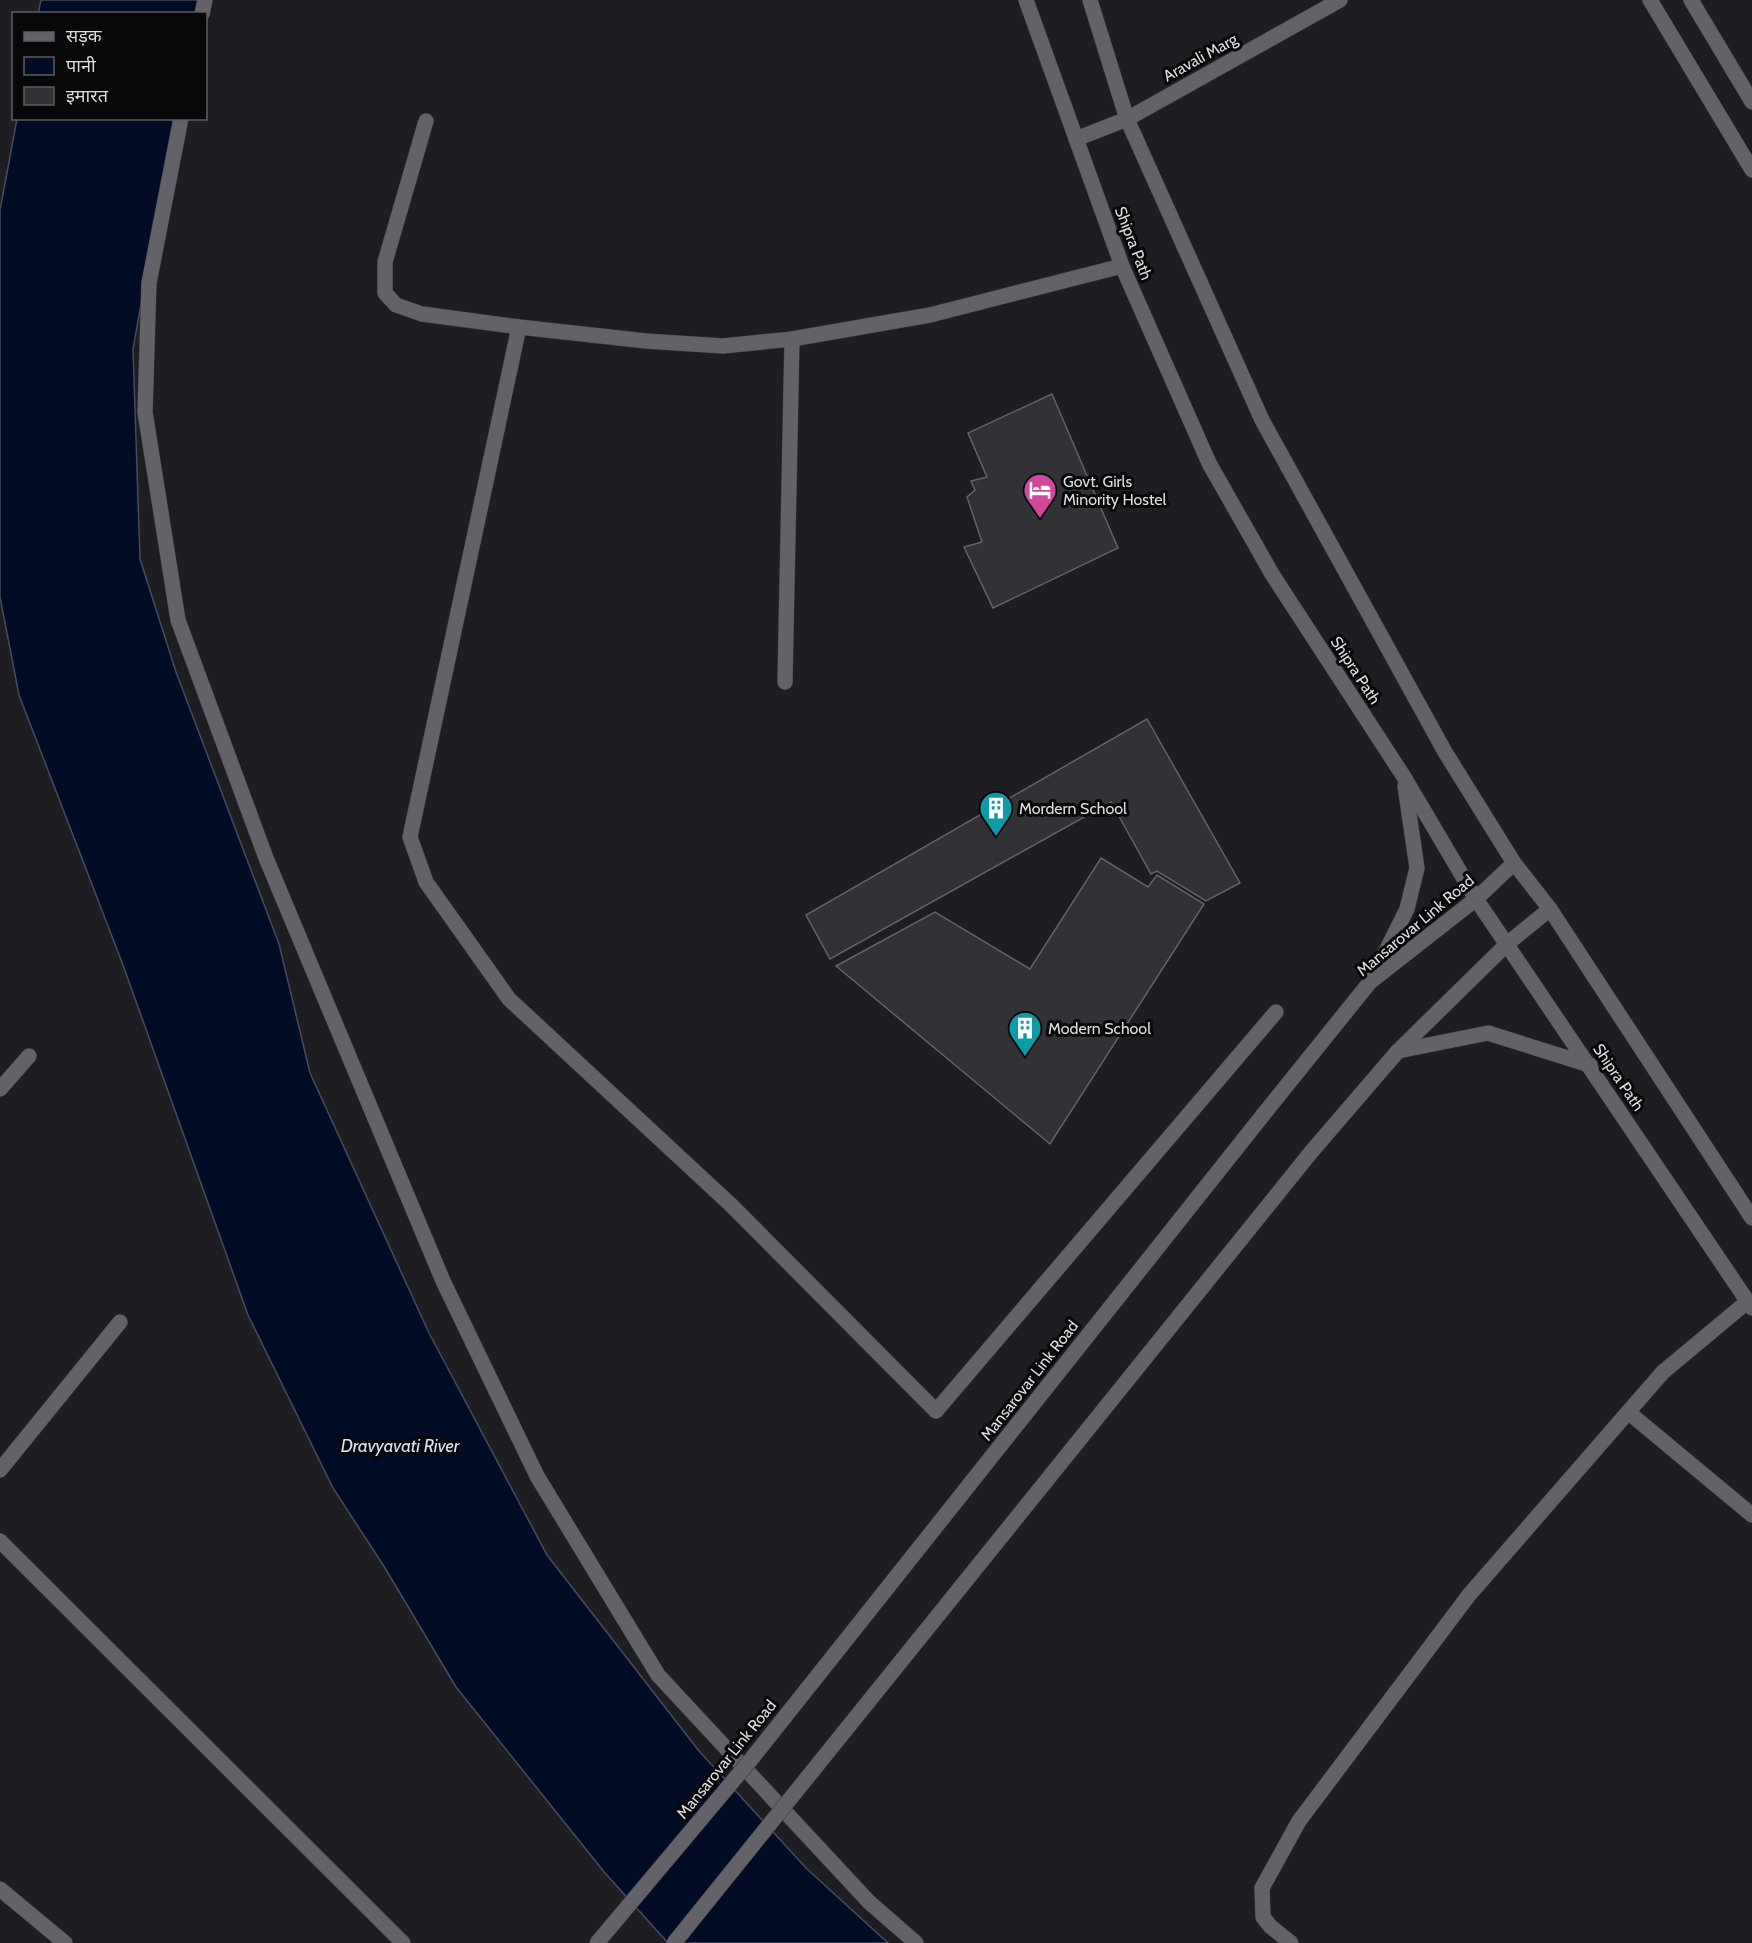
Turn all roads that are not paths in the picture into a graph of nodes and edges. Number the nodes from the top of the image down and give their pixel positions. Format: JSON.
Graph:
{"nodes":[{"id":1,"x":1026,"y":0,"type":"edge"},
{"id":2,"x":1090,"y":0,"type":"edge"},
{"id":3,"x":1340,"y":0,"type":"edge"},
{"id":4,"x":1650,"y":0,"type":"edge"},
{"id":5,"x":1691,"y":0,"type":"edge"},
{"id":6,"x":1752,"y":102,"type":"edge"},
{"id":7,"x":1127,"y":118,"type":"junction"},
{"id":8,"x":181,"y":120,"type":"edge"},
{"id":9,"x":426,"y":121,"type":"dead end"},
{"id":10,"x":1076,"y":139,"type":"junction"},
{"id":11,"x":1752,"y":170,"type":"edge"},
{"id":12,"x":1122,"y":266,"type":"junction"},
{"id":13,"x":519,"y":327,"type":"junction"},
{"id":14,"x":792,"y":339,"type":"junction"},
{"id":15,"x":784,"y":682,"type":"dead end"},
{"id":16,"x":1404,"y":777,"type":"junction"},
{"id":17,"x":1514,"y":863,"type":"junction"},
{"id":18,"x":1476,"y":899,"type":"junction"},
{"id":19,"x":1550,"y":909,"type":"junction"},
{"id":20,"x":1507,"y":944,"type":"junction"},
{"id":21,"x":1370,"y":982,"type":"junction"},
{"id":22,"x":1276,"y":1012,"type":"dead end"},
{"id":23,"x":1398,"y":1051,"type":"junction"},
{"id":24,"x":29,"y":1056,"type":"dead end"},
{"id":25,"x":1590,"y":1065,"type":"junction"},
{"id":26,"x":0,"y":1089,"type":"edge"},
{"id":27,"x":1752,"y":1218,"type":"edge"},
{"id":28,"x":1749,"y":1305,"type":"edge"},
{"id":29,"x":120,"y":1322,"type":"dead end"},
{"id":30,"x":1628,"y":1412,"type":"junction"},
{"id":31,"x":0,"y":1470,"type":"edge"},
{"id":32,"x":1752,"y":1515,"type":"edge"},
{"id":33,"x":0,"y":1541,"type":"edge"},
{"id":34,"x":0,"y":1889,"type":"edge"},
{"id":35,"x":65,"y":1943,"type":"edge"},
{"id":36,"x":403,"y":1943,"type":"edge"},
{"id":37,"x":597,"y":1943,"type":"edge"},
{"id":38,"x":674,"y":1943,"type":"edge"},
{"id":39,"x":916,"y":1943,"type":"edge"},
{"id":40,"x":1291,"y":1943,"type":"edge"}],
"edges":[{"from":1,"to":10,"type":"street","name":"Shipra Path"},
{"from":2,"to":7,"type":"street","name":"Shipra Path"},
{"from":3,"to":7,"type":"street","name":"Aravali Marg"},
{"from":4,"to":11,"type":"street"},
{"from":5,"to":6,"type":"street"},
{"from":7,"to":10,"type":"street","name":"Aravali Marg"},
{"from":7,"to":17,"type":"street","name":"Shipra Path"},
{"from":8,"to":39,"type":"street"},
{"from":9,"to":13,"type":"street"},
{"from":10,"to":12,"type":"street","name":"Shipra Path"},
{"from":12,"to":14,"type":"street"},
{"from":12,"to":16,"type":"street","name":"Shipra Path"},
{"from":13,"to":14,"type":"street"},
{"from":13,"to":22,"type":"street"},
{"from":14,"to":15,"type":"street"},
{"from":16,"to":18,"type":"street","name":"Shipra Path"},
{"from":16,"to":21,"type":"street"},
{"from":17,"to":18,"type":"street","name":"Mansarovar Link Road"},
{"from":17,"to":19,"type":"street","name":"Shipra Path"},
{"from":18,"to":20,"type":"street","name":"Shipra Path"},
{"from":18,"to":21,"type":"street","name":"Mansarovar Link Road"},
{"from":19,"to":20,"type":"street"},
{"from":19,"to":27,"type":"street","name":"Shipra Path"},
{"from":20,"to":23,"type":"street"},
{"from":20,"to":25,"type":"street","name":"Shipra Path"},
{"from":21,"to":37,"type":"street","name":"Mansarovar Link Road","bridge":true},
{"from":23,"to":25,"type":"street"},
{"from":23,"to":38,"type":"street","bridge":true},
{"from":24,"to":26,"type":"street"},
{"from":25,"to":28,"type":"street","name":"Shipra Path"},
{"from":28,"to":30,"type":"street"},
{"from":29,"to":31,"type":"street"},
{"from":30,"to":32,"type":"street"},
{"from":30,"to":40,"type":"street"},
{"from":33,"to":36,"type":"street"},
{"from":34,"to":35,"type":"street"}]}
